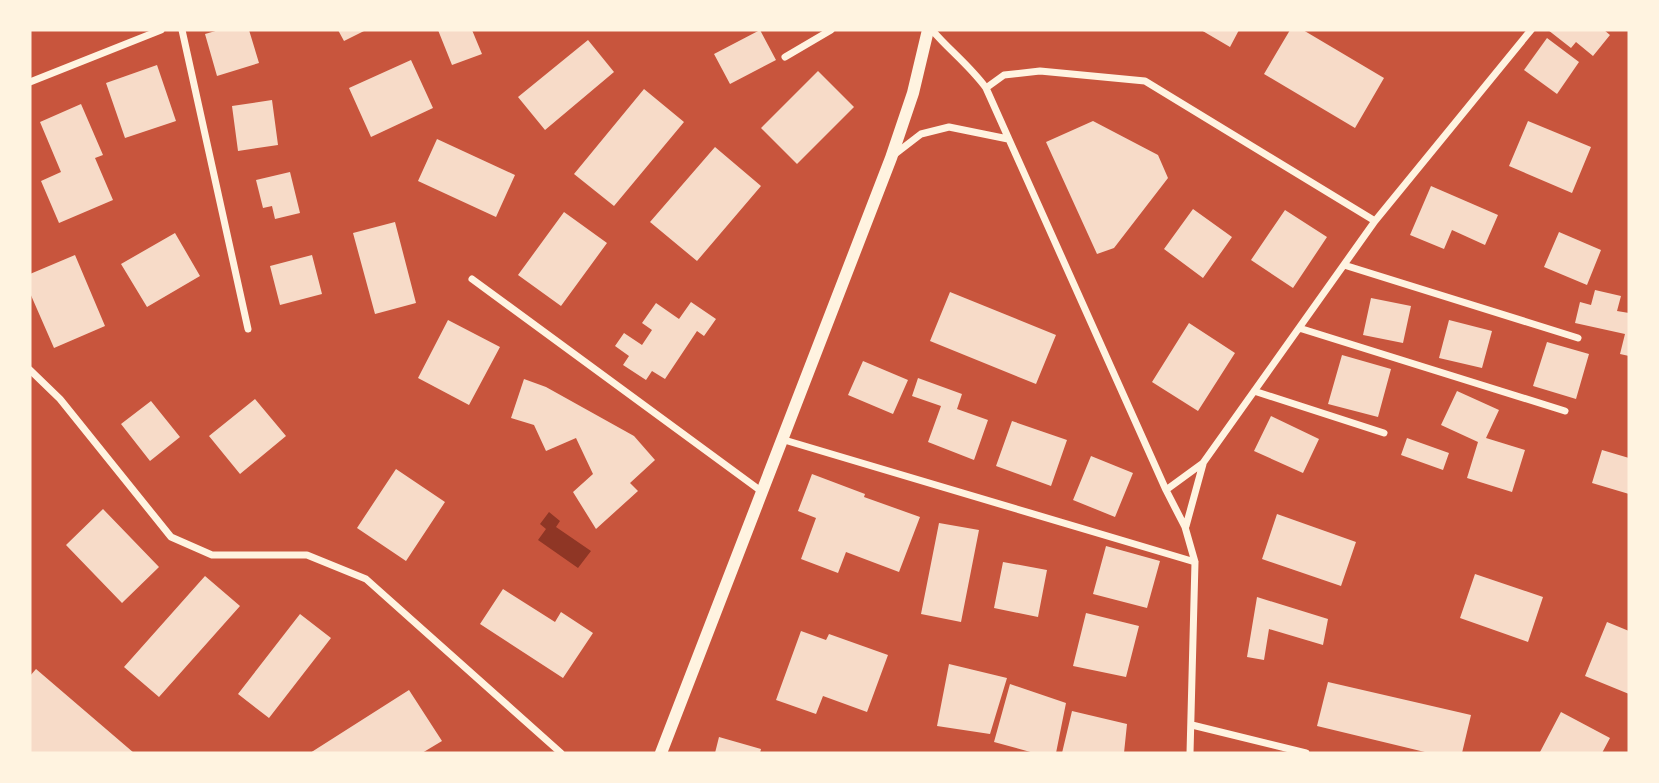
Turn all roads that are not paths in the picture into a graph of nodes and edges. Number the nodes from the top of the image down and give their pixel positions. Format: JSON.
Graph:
{"nodes":[{"id":1,"x":161,"y":30,"type":"edge"},
{"id":2,"x":182,"y":30,"type":"edge"},
{"id":3,"x":831,"y":30,"type":"edge"},
{"id":4,"x":930,"y":30,"type":"edge"},
{"id":5,"x":1531,"y":30,"type":"edge"},
{"id":6,"x":785,"y":57,"type":"dead end"},
{"id":7,"x":30,"y":82,"type":"edge"},
{"id":8,"x":986,"y":88,"type":"junction"},
{"id":9,"x":1008,"y":139,"type":"junction"},
{"id":10,"x":891,"y":158,"type":"junction"},
{"id":11,"x":1375,"y":221,"type":"junction"},
{"id":12,"x":1344,"y":265,"type":"junction"},
{"id":13,"x":472,"y":279,"type":"dead end"},
{"id":14,"x":1299,"y":328,"type":"junction"},
{"id":15,"x":248,"y":329,"type":"dead end"},
{"id":16,"x":1578,"y":338,"type":"dead end"},
{"id":17,"x":30,"y":370,"type":"edge"},
{"id":18,"x":1254,"y":391,"type":"junction"},
{"id":19,"x":1565,"y":411,"type":"dead end"},
{"id":20,"x":1384,"y":433,"type":"dead end"},
{"id":21,"x":780,"y":439,"type":"junction"},
{"id":22,"x":1203,"y":463,"type":"junction"},
{"id":23,"x":1166,"y":490,"type":"junction"},
{"id":24,"x":761,"y":491,"type":"junction"},
{"id":25,"x":1185,"y":527,"type":"junction"},
{"id":26,"x":1195,"y":562,"type":"junction"},
{"id":27,"x":1192,"y":725,"type":"junction"},
{"id":28,"x":561,"y":753,"type":"edge"},
{"id":29,"x":661,"y":753,"type":"edge"},
{"id":30,"x":1190,"y":753,"type":"edge"},
{"id":31,"x":1306,"y":753,"type":"edge"}],
"edges":[{"from":1,"to":7,"type":"street"},
{"from":2,"to":15,"type":"street"},
{"from":3,"to":6,"type":"street"},
{"from":4,"to":8,"type":"street"},
{"from":4,"to":10,"type":"street"},
{"from":5,"to":11,"type":"street"},
{"from":8,"to":9,"type":"street"},
{"from":8,"to":11,"type":"street"},
{"from":9,"to":10,"type":"street"},
{"from":9,"to":23,"type":"street"},
{"from":10,"to":21,"type":"street"},
{"from":11,"to":12,"type":"street"},
{"from":12,"to":14,"type":"street"},
{"from":12,"to":16,"type":"street"},
{"from":13,"to":24,"type":"street"},
{"from":14,"to":18,"type":"street"},
{"from":14,"to":19,"type":"street"},
{"from":17,"to":28,"type":"street"},
{"from":18,"to":20,"type":"street"},
{"from":18,"to":22,"type":"street"},
{"from":21,"to":24,"type":"street"},
{"from":21,"to":26,"type":"street"},
{"from":22,"to":23,"type":"street"},
{"from":22,"to":25,"type":"street"},
{"from":23,"to":25,"type":"street"},
{"from":24,"to":29,"type":"street"},
{"from":25,"to":26,"type":"street"},
{"from":26,"to":27,"type":"street"},
{"from":27,"to":30,"type":"street"},
{"from":27,"to":31,"type":"street"}]}
